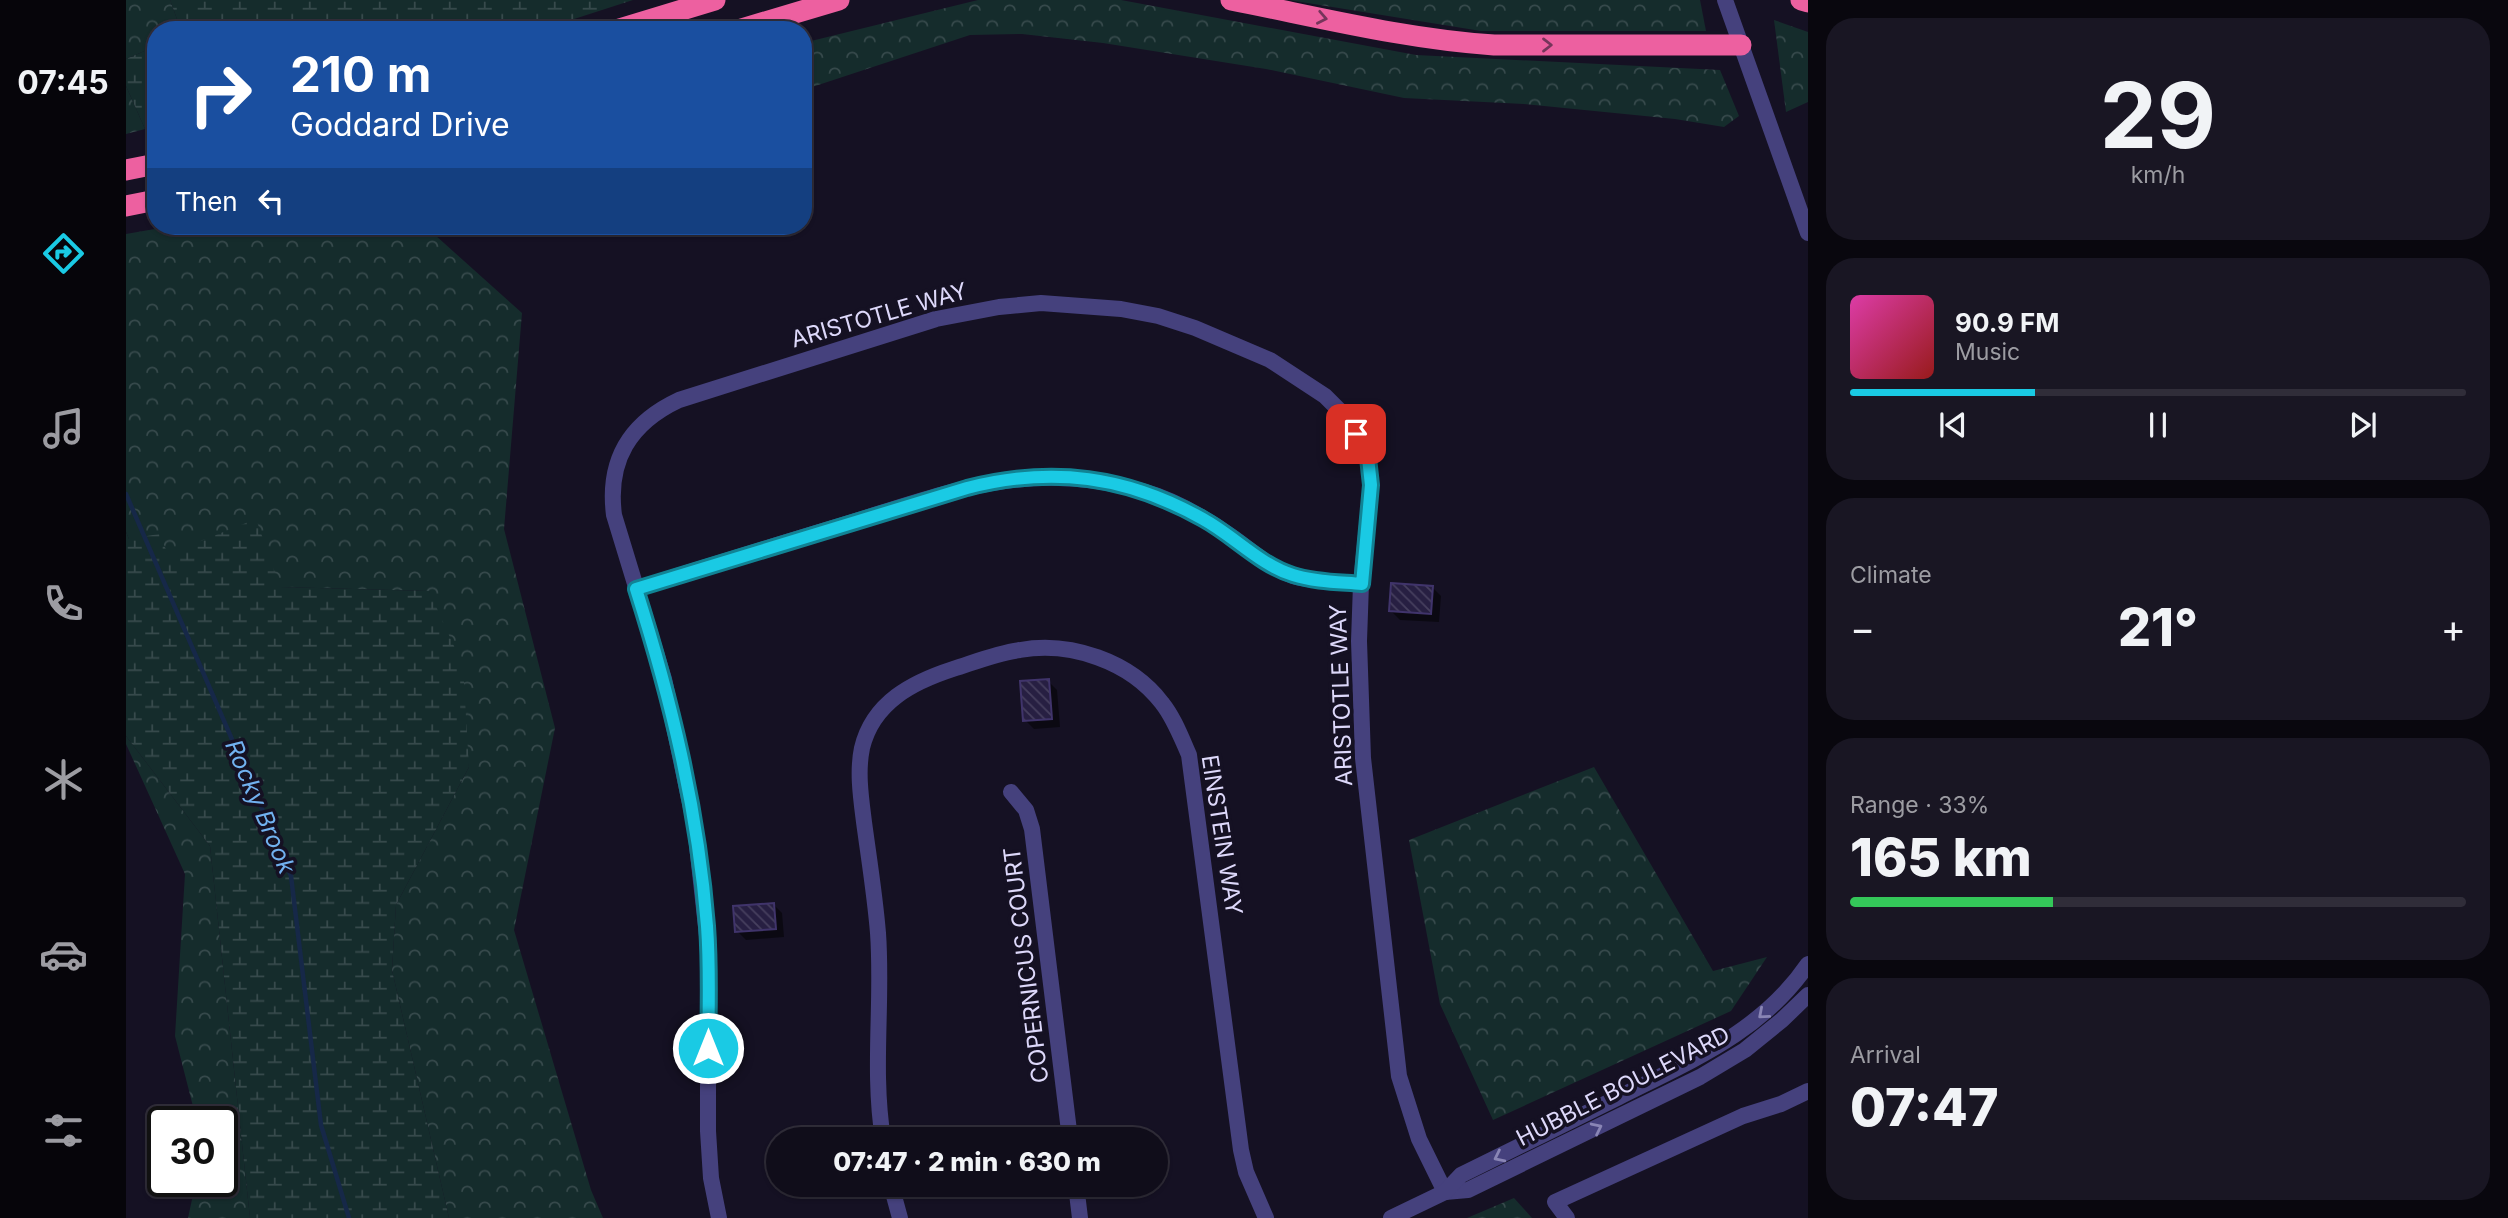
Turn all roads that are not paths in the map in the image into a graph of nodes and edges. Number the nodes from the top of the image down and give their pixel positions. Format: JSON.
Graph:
{"nodes":[{"id":1,"x":707,"y":0,"type":"edge"},
{"id":2,"x":715,"y":0,"type":"edge"},
{"id":3,"x":839,"y":0,"type":"edge"},
{"id":4,"x":851,"y":0,"type":"edge"},
{"id":5,"x":1231,"y":0,"type":"edge"},
{"id":6,"x":1725,"y":0,"type":"edge"},
{"id":7,"x":1801,"y":0,"type":"edge"},
{"id":8,"x":1808,"y":2,"type":"edge"},
{"id":9,"x":799,"y":12,"type":"junction"},
{"id":10,"x":671,"y":13,"type":"junction"},
{"id":11,"x":646,"y":21,"type":"edge"},
{"id":12,"x":768,"y":21,"type":"edge"},
{"id":13,"x":1741,"y":45,"type":"junction"},
{"id":14,"x":147,"y":166,"type":"edge"},
{"id":15,"x":126,"y":170,"type":"edge"},
{"id":16,"x":147,"y":202,"type":"edge"},
{"id":17,"x":126,"y":206,"type":"edge"},
{"id":18,"x":1808,"y":233,"type":"edge"},
{"id":19,"x":1362,"y":584,"type":"junction"},
{"id":20,"x":636,"y":589,"type":"junction"},
{"id":21,"x":1012,"y":792,"type":"dead end"},
{"id":22,"x":1808,"y":964,"type":"edge"},
{"id":23,"x":1802,"y":977,"type":"edge"},
{"id":24,"x":1808,"y":995,"type":"edge"},
{"id":25,"x":1808,"y":1091,"type":"edge"},
{"id":26,"x":882,"y":1127,"type":"edge"},
{"id":27,"x":1069,"y":1127,"type":"edge"},
{"id":28,"x":1445,"y":1192,"type":"junction"},
{"id":29,"x":894,"y":1197,"type":"edge"},
{"id":30,"x":1077,"y":1197,"type":"edge"},
{"id":31,"x":719,"y":1218,"type":"edge"},
{"id":32,"x":900,"y":1218,"type":"edge"},
{"id":33,"x":1080,"y":1218,"type":"edge"},
{"id":34,"x":1266,"y":1218,"type":"edge"},
{"id":35,"x":1391,"y":1218,"type":"edge"},
{"id":36,"x":1567,"y":1218,"type":"edge"}],
"edges":[{"from":1,"to":10,"type":"highway"},
{"from":2,"to":10,"type":"highway"},
{"from":3,"to":9,"type":"highway"},
{"from":4,"to":9,"type":"highway"},
{"from":5,"to":13,"type":"highway","one_way":true},
{"from":6,"to":13,"type":"street"},
{"from":7,"to":8,"type":"highway"},
{"from":9,"to":12,"type":"highway"},
{"from":10,"to":11,"type":"highway"},
{"from":13,"to":18,"type":"street"},
{"from":14,"to":15,"type":"highway"},
{"from":16,"to":17,"type":"highway"},
{"from":19,"to":20,"type":"street"},
{"from":19,"to":20,"type":"street","name":"ARISTOTLE WAY"},
{"from":19,"to":28,"type":"street","name":"ARISTOTLE WAY"},
{"from":20,"to":31,"type":"street","name":"ARISTOTLE WAY"},
{"from":21,"to":27,"type":"street","name":"COPERNICUS COURT"},
{"from":22,"to":23,"type":"street","name":"HUBBLE BOULEVARD"},
{"from":23,"to":28,"type":"street","name":"HUBBLE BOULEVARD","one_way":true},
{"from":28,"to":24,"type":"street","name":"HUBBLE BOULEVARD","one_way":true},
{"from":25,"to":36,"type":"street"},
{"from":26,"to":34,"type":"street","name":"EINSTEIN WAY"},
{"from":28,"to":35,"type":"street","name":"HUBBLE BOULEVARD"},
{"from":29,"to":32,"type":"street"},
{"from":30,"to":33,"type":"street"}]}
